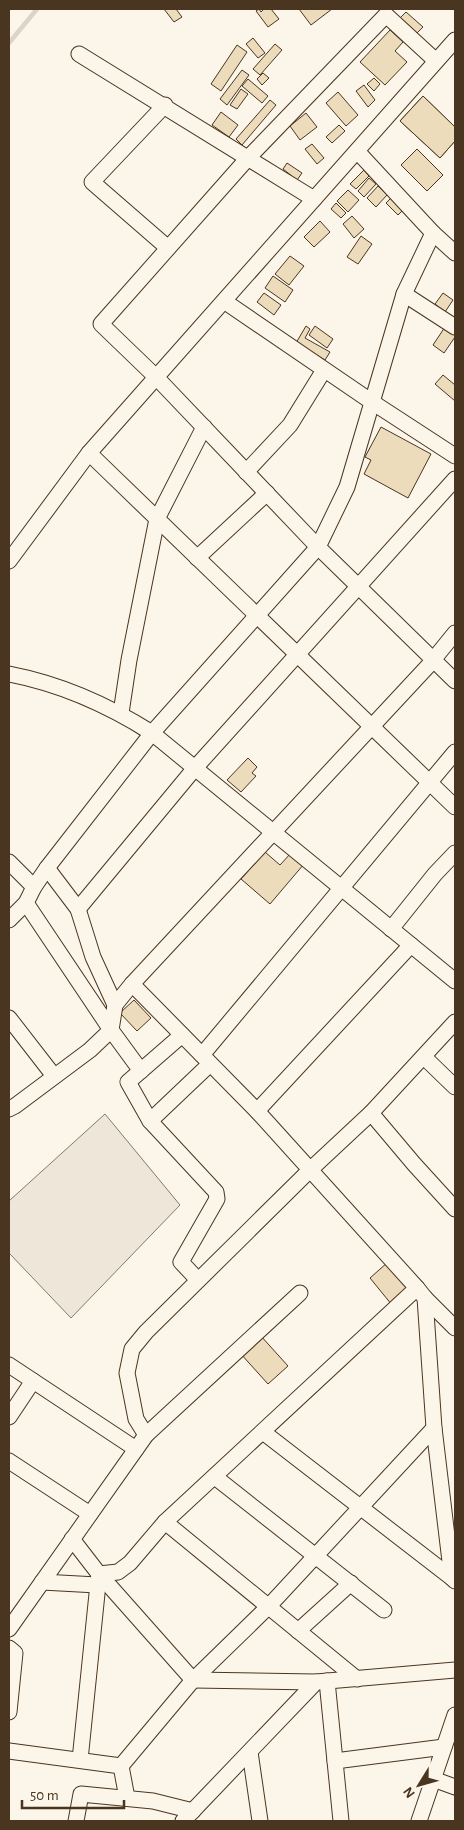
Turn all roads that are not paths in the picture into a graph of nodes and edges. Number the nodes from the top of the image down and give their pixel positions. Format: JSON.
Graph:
{"nodes":[{"id":1,"x":455,"y":40,"type":"edge"},
{"id":2,"x":79,"y":54,"type":"dead end"},
{"id":3,"x":436,"y":62,"type":"junction"},
{"id":4,"x":165,"y":105,"type":"junction"},
{"id":5,"x":357,"y":151,"type":"junction"},
{"id":6,"x":248,"y":158,"type":"junction"},
{"id":7,"x":314,"y":199,"type":"junction"},
{"id":8,"x":433,"y":233,"type":"junction"},
{"id":9,"x":168,"y":248,"type":"junction"},
{"id":10,"x":455,"y":253,"type":"edge"},
{"id":11,"x":404,"y":294,"type":"junction"},
{"id":12,"x":224,"y":301,"type":"junction"},
{"id":13,"x":455,"y":328,"type":"edge"},
{"id":14,"x":324,"y":370,"type":"junction"},
{"id":15,"x":156,"y":377,"type":"junction"},
{"id":16,"x":372,"y":402,"type":"junction"},
{"id":17,"x":204,"y":427,"type":"junction"},
{"id":18,"x":89,"y":453,"type":"junction"},
{"id":19,"x":455,"y":456,"type":"edge"},
{"id":20,"x":246,"y":472,"type":"junction"},
{"id":21,"x":455,"y":479,"type":"edge"},
{"id":22,"x":267,"y":493,"type":"junction"},
{"id":23,"x":157,"y":519,"type":"junction"},
{"id":24,"x":318,"y":547,"type":"junction"},
{"id":25,"x":197,"y":558,"type":"junction"},
{"id":26,"x":9,"y":561,"type":"edge"},
{"id":27,"x":359,"y":586,"type":"junction"},
{"id":28,"x":257,"y":615,"type":"junction"},
{"id":29,"x":455,"y":633,"type":"edge"},
{"id":30,"x":297,"y":654,"type":"junction"},
{"id":31,"x":434,"y":659,"type":"junction"},
{"id":32,"x":9,"y":674,"type":"edge"},
{"id":33,"x":455,"y":681,"type":"edge"},
{"id":34,"x":121,"y":713,"type":"junction"},
{"id":35,"x":372,"y":726,"type":"junction"},
{"id":36,"x":152,"y":733,"type":"junction"},
{"id":37,"x":455,"y":752,"type":"edge"},
{"id":38,"x":195,"y":768,"type":"junction"},
{"id":39,"x":430,"y":782,"type":"junction"},
{"id":40,"x":455,"y":807,"type":"edge"},
{"id":41,"x":273,"y":832,"type":"junction"},
{"id":42,"x":455,"y":853,"type":"edge"},
{"id":43,"x":9,"y":862,"type":"edge"},
{"id":44,"x":47,"y":868,"type":"junction"},
{"id":45,"x":34,"y":887,"type":"junction"},
{"id":46,"x":342,"y":888,"type":"junction"},
{"id":47,"x":26,"y":903,"type":"junction"},
{"id":48,"x":78,"y":910,"type":"junction"},
{"id":49,"x":9,"y":920,"type":"edge"},
{"id":50,"x":392,"y":929,"type":"junction"},
{"id":51,"x":410,"y":945,"type":"junction"},
{"id":52,"x":455,"y":979,"type":"edge"},
{"id":53,"x":132,"y":984,"type":"junction"},
{"id":54,"x":115,"y":1005,"type":"junction"},
{"id":55,"x":9,"y":1018,"type":"edge"},
{"id":56,"x":455,"y":1022,"type":"edge"},
{"id":57,"x":111,"y":1030,"type":"junction"},
{"id":58,"x":182,"y":1035,"type":"junction"},
{"id":59,"x":424,"y":1057,"type":"junction"},
{"id":60,"x":206,"y":1059,"type":"junction"},
{"id":61,"x":141,"y":1071,"type":"junction"},
{"id":62,"x":54,"y":1076,"type":"junction"},
{"id":63,"x":455,"y":1087,"type":"edge"},
{"id":64,"x":9,"y":1109,"type":"edge"},
{"id":65,"x":257,"y":1111,"type":"junction"},
{"id":66,"x":371,"y":1113,"type":"junction"},
{"id":67,"x":150,"y":1121,"type":"junction"},
{"id":68,"x":311,"y":1169,"type":"junction"},
{"id":69,"x":455,"y":1209,"type":"edge"},
{"id":70,"x":198,"y":1280,"type":"junction"},
{"id":71,"x":300,"y":1293,"type":"dead end"},
{"id":72,"x":421,"y":1293,"type":"junction"},
{"id":73,"x":455,"y":1328,"type":"edge"},
{"id":74,"x":9,"y":1365,"type":"edge"},
{"id":75,"x":33,"y":1381,"type":"junction"},
{"id":76,"x":9,"y":1417,"type":"edge"},
{"id":77,"x":434,"y":1428,"type":"junction"},
{"id":78,"x":263,"y":1432,"type":"junction"},
{"id":79,"x":146,"y":1434,"type":"junction"},
{"id":80,"x":136,"y":1449,"type":"junction"},
{"id":81,"x":9,"y":1461,"type":"edge"},
{"id":82,"x":215,"y":1477,"type":"junction"},
{"id":83,"x":361,"y":1507,"type":"junction"},
{"id":84,"x":90,"y":1514,"type":"junction"},
{"id":85,"x":165,"y":1522,"type":"junction"},
{"id":86,"x":72,"y":1539,"type":"junction"},
{"id":87,"x":316,"y":1556,"type":"junction"},
{"id":88,"x":98,"y":1580,"type":"junction"},
{"id":89,"x":454,"y":1580,"type":"edge"},
{"id":90,"x":42,"y":1582,"type":"junction"},
{"id":91,"x":351,"y":1583,"type":"junction"},
{"id":92,"x":269,"y":1606,"type":"junction"},
{"id":93,"x":384,"y":1610,"type":"dead end"},
{"id":94,"x":9,"y":1629,"type":"edge"},
{"id":95,"x":298,"y":1631,"type":"junction"},
{"id":96,"x":9,"y":1648,"type":"edge"},
{"id":97,"x":455,"y":1670,"type":"edge"},
{"id":98,"x":357,"y":1679,"type":"junction"},
{"id":99,"x":194,"y":1680,"type":"junction"},
{"id":100,"x":321,"y":1682,"type":"junction"},
{"id":101,"x":9,"y":1712,"type":"edge"},
{"id":102,"x":455,"y":1715,"type":"edge"},
{"id":103,"x":444,"y":1747,"type":"junction"},
{"id":104,"x":9,"y":1751,"type":"edge"},
{"id":105,"x":250,"y":1752,"type":"junction"},
{"id":106,"x":80,"y":1760,"type":"junction"},
{"id":107,"x":335,"y":1761,"type":"junction"},
{"id":108,"x":121,"y":1766,"type":"junction"},
{"id":109,"x":433,"y":1779,"type":"junction"},
{"id":110,"x":455,"y":1787,"type":"edge"},
{"id":111,"x":127,"y":1798,"type":"junction"},
{"id":112,"x":188,"y":1816,"type":"edge"},
{"id":113,"x":76,"y":1821,"type":"edge"},
{"id":114,"x":260,"y":1821,"type":"edge"},
{"id":115,"x":341,"y":1821,"type":"edge"},
{"id":116,"x":419,"y":1821,"type":"edge"}],
"edges":[{"from":1,"to":3,"type":"street"},
{"from":2,"to":4,"type":"street"},
{"from":3,"to":5,"type":"street"},
{"from":3,"to":6,"type":"street"},
{"from":4,"to":6,"type":"street"},
{"from":4,"to":9,"type":"street"},
{"from":5,"to":7,"type":"street"},
{"from":5,"to":8,"type":"street"},
{"from":6,"to":7,"type":"street"},
{"from":6,"to":9,"type":"street"},
{"from":7,"to":12,"type":"street"},
{"from":8,"to":10,"type":"street"},
{"from":8,"to":11,"type":"street"},
{"from":9,"to":15,"type":"street"},
{"from":11,"to":13,"type":"street"},
{"from":11,"to":16,"type":"street"},
{"from":12,"to":14,"type":"street"},
{"from":12,"to":15,"type":"street"},
{"from":14,"to":16,"type":"street"},
{"from":14,"to":20,"type":"street"},
{"from":15,"to":17,"type":"street"},
{"from":15,"to":18,"type":"street"},
{"from":16,"to":19,"type":"street"},
{"from":16,"to":24,"type":"street"},
{"from":17,"to":20,"type":"street"},
{"from":17,"to":23,"type":"street"},
{"from":18,"to":23,"type":"street"},
{"from":18,"to":26,"type":"street"},
{"from":20,"to":22,"type":"street"},
{"from":21,"to":27,"type":"street"},
{"from":22,"to":24,"type":"street"},
{"from":22,"to":25,"type":"street"},
{"from":23,"to":25,"type":"street"},
{"from":23,"to":34,"type":"street"},
{"from":24,"to":27,"type":"street"},
{"from":24,"to":28,"type":"street"},
{"from":25,"to":28,"type":"street"},
{"from":27,"to":30,"type":"street"},
{"from":27,"to":31,"type":"street"},
{"from":28,"to":30,"type":"street"},
{"from":28,"to":36,"type":"street"},
{"from":29,"to":31,"type":"street"},
{"from":30,"to":35,"type":"street"},
{"from":30,"to":38,"type":"street"},
{"from":31,"to":33,"type":"street"},
{"from":31,"to":35,"type":"street"},
{"from":32,"to":34,"type":"street"},
{"from":34,"to":36,"type":"street"},
{"from":35,"to":39,"type":"street"},
{"from":35,"to":41,"type":"street"},
{"from":36,"to":38,"type":"street"},
{"from":36,"to":44,"type":"street"},
{"from":37,"to":39,"type":"street"},
{"from":38,"to":41,"type":"street"},
{"from":38,"to":48,"type":"street"},
{"from":39,"to":40,"type":"street"},
{"from":39,"to":46,"type":"street"},
{"from":41,"to":46,"type":"street"},
{"from":41,"to":53,"type":"street"},
{"from":42,"to":50,"type":"street"},
{"from":43,"to":45,"type":"street"},
{"from":44,"to":45,"type":"street"},
{"from":44,"to":48,"type":"street"},
{"from":45,"to":47,"type":"street"},
{"from":46,"to":50,"type":"street"},
{"from":46,"to":60,"type":"street"},
{"from":47,"to":49,"type":"street"},
{"from":47,"to":57,"type":"street"},
{"from":48,"to":54,"type":"street"},
{"from":50,"to":51,"type":"street"},
{"from":51,"to":52,"type":"street"},
{"from":51,"to":65,"type":"street"},
{"from":53,"to":54,"type":"street"},
{"from":53,"to":58,"type":"street"},
{"from":54,"to":57,"type":"street"},
{"from":55,"to":62,"type":"street"},
{"from":56,"to":59,"type":"street"},
{"from":57,"to":61,"type":"street"},
{"from":57,"to":62,"type":"street"},
{"from":58,"to":60,"type":"street"},
{"from":58,"to":61,"type":"street"},
{"from":59,"to":63,"type":"street"},
{"from":59,"to":66,"type":"street"},
{"from":60,"to":65,"type":"street"},
{"from":60,"to":67,"type":"street"},
{"from":61,"to":67,"type":"street"},
{"from":62,"to":64,"type":"street"},
{"from":65,"to":68,"type":"street"},
{"from":66,"to":68,"type":"street"},
{"from":66,"to":69,"type":"street"},
{"from":67,"to":70,"type":"street"},
{"from":68,"to":70,"type":"street"},
{"from":68,"to":72,"type":"street"},
{"from":70,"to":79,"type":"street"},
{"from":71,"to":79,"type":"street"},
{"from":72,"to":73,"type":"street"},
{"from":72,"to":77,"type":"street"},
{"from":72,"to":78,"type":"street"},
{"from":74,"to":75,"type":"street"},
{"from":75,"to":76,"type":"street"},
{"from":75,"to":80,"type":"street"},
{"from":77,"to":83,"type":"street"},
{"from":77,"to":89,"type":"street"},
{"from":78,"to":82,"type":"street"},
{"from":78,"to":83,"type":"street"},
{"from":79,"to":80,"type":"street"},
{"from":80,"to":84,"type":"street"},
{"from":81,"to":84,"type":"street"},
{"from":82,"to":85,"type":"street"},
{"from":82,"to":87,"type":"street"},
{"from":83,"to":87,"type":"street"},
{"from":83,"to":89,"type":"street"},
{"from":84,"to":86,"type":"street"},
{"from":85,"to":88,"type":"street"},
{"from":85,"to":92,"type":"street"},
{"from":86,"to":88,"type":"street"},
{"from":86,"to":90,"type":"street"},
{"from":87,"to":91,"type":"street"},
{"from":87,"to":92,"type":"street"},
{"from":88,"to":90,"type":"street"},
{"from":88,"to":99,"type":"street"},
{"from":88,"to":106,"type":"street"},
{"from":90,"to":94,"type":"street"},
{"from":91,"to":93,"type":"street"},
{"from":91,"to":95,"type":"street"},
{"from":92,"to":95,"type":"street"},
{"from":92,"to":99,"type":"street"},
{"from":95,"to":98,"type":"street"},
{"from":96,"to":101,"type":"street"},
{"from":97,"to":98,"type":"street"},
{"from":98,"to":100,"type":"street"},
{"from":99,"to":100,"type":"street"},
{"from":99,"to":108,"type":"street"},
{"from":100,"to":105,"type":"street"},
{"from":100,"to":107,"type":"street"},
{"from":102,"to":103,"type":"street"},
{"from":103,"to":107,"type":"street"},
{"from":103,"to":109,"type":"street"},
{"from":104,"to":106,"type":"street"},
{"from":105,"to":112,"type":"street"},
{"from":105,"to":114,"type":"street"},
{"from":106,"to":108,"type":"street"},
{"from":107,"to":115,"type":"street"},
{"from":108,"to":111,"type":"street"},
{"from":109,"to":110,"type":"street"},
{"from":109,"to":116,"type":"street"},
{"from":111,"to":112,"type":"street"},
{"from":111,"to":113,"type":"street"}]}
